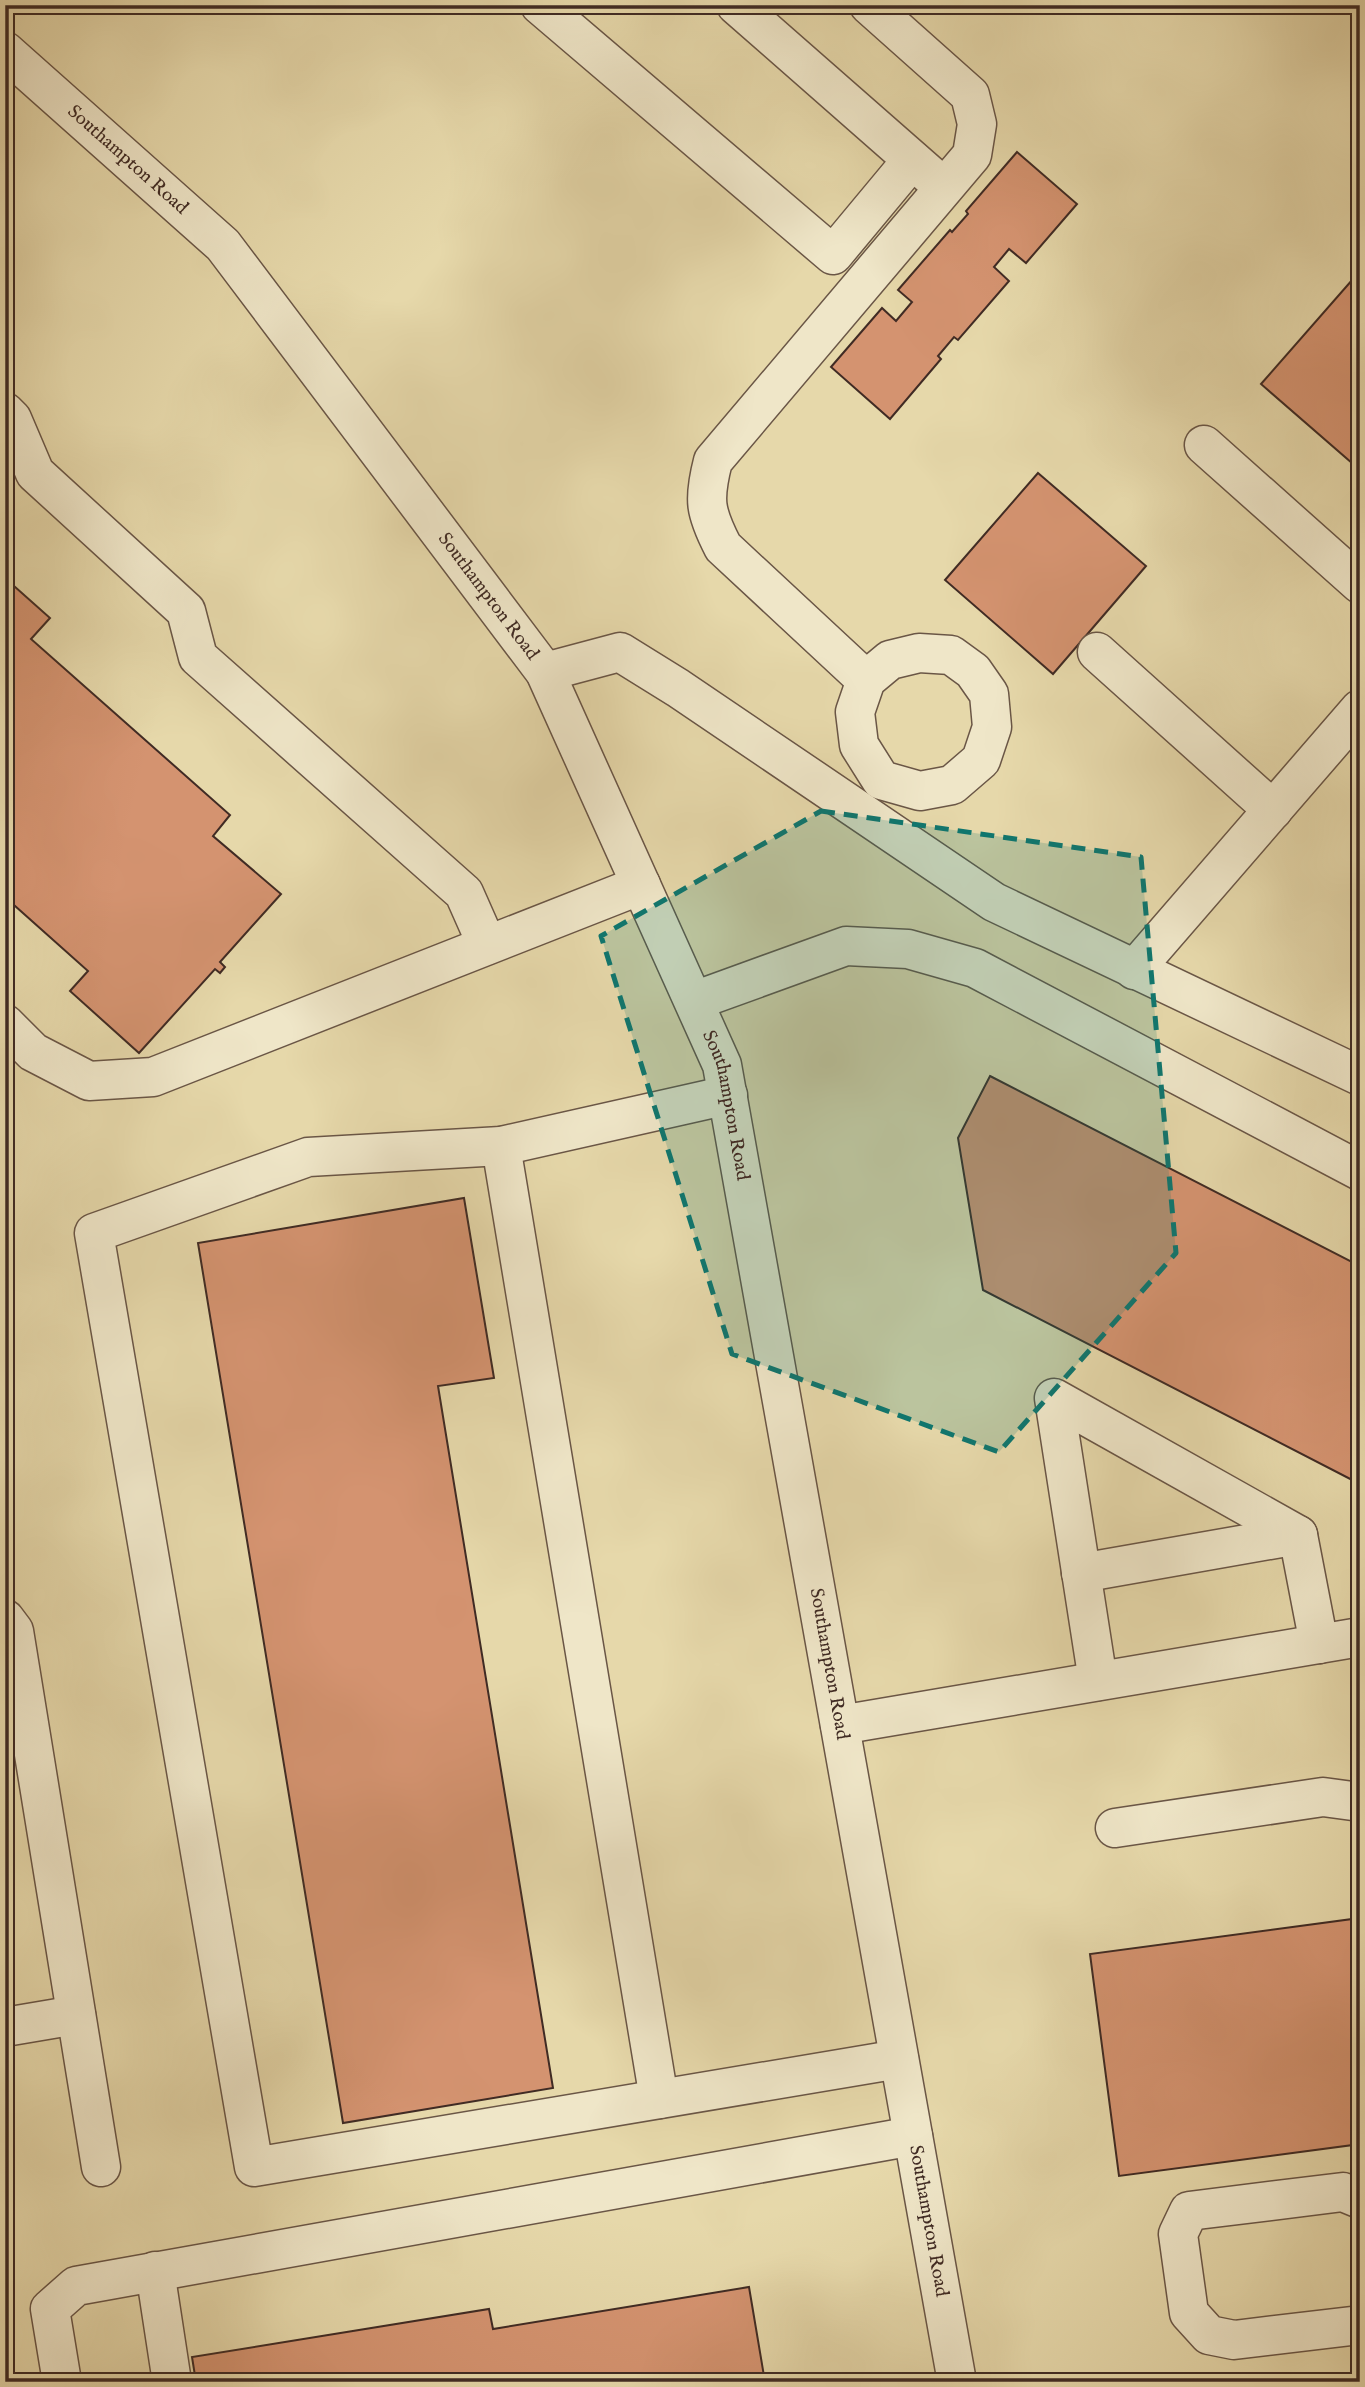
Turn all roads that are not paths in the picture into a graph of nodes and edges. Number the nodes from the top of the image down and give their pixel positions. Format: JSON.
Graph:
{"nodes":[{"id":1,"x":540,"y":5,"type":"edge"},
{"id":2,"x":736,"y":5,"type":"edge"},
{"id":3,"x":869,"y":5,"type":"edge"},
{"id":4,"x":5,"y":51,"type":"edge"},
{"id":5,"x":912,"y":160,"type":"junction"},
{"id":6,"x":944,"y":188,"type":"junction"},
{"id":7,"x":5,"y":412,"type":"edge"},
{"id":8,"x":1204,"y":445,"type":"dead end"},
{"id":9,"x":1360,"y":584,"type":"edge"},
{"id":10,"x":1097,"y":652,"type":"dead end"},
{"id":11,"x":545,"y":672,"type":"junction"},
{"id":12,"x":866,"y":680,"type":"junction"},
{"id":13,"x":1360,"y":709,"type":"edge"},
{"id":14,"x":881,"y":780,"type":"junction"},
{"id":15,"x":1273,"y":810,"type":"junction"},
{"id":16,"x":861,"y":812,"type":"junction"},
{"id":17,"x":641,"y":885,"type":"junction"},
{"id":18,"x":487,"y":945,"type":"junction"},
{"id":19,"x":1134,"y":970,"type":"junction"},
{"id":20,"x":694,"y":1001,"type":"junction"},
{"id":21,"x":5,"y":1024,"type":"edge"},
{"id":22,"x":1360,"y":1076,"type":"edge"},
{"id":23,"x":728,"y":1095,"type":"junction"},
{"id":24,"x":501,"y":1146,"type":"junction"},
{"id":25,"x":1360,"y":1171,"type":"edge"},
{"id":26,"x":1298,"y":1535,"type":"junction"},
{"id":27,"x":1082,"y":1573,"type":"junction"},
{"id":28,"x":5,"y":1619,"type":"edge"},
{"id":29,"x":1360,"y":1637,"type":"edge"},
{"id":30,"x":1319,"y":1644,"type":"junction"},
{"id":31,"x":1098,"y":1681,"type":"junction"},
{"id":32,"x":840,"y":1725,"type":"junction"},
{"id":33,"x":1360,"y":1802,"type":"edge"},
{"id":34,"x":1115,"y":1828,"type":"dead end"},
{"id":35,"x":76,"y":2015,"type":"junction"},
{"id":36,"x":5,"y":2027,"type":"edge"},
{"id":37,"x":899,"y":2059,"type":"junction"},
{"id":38,"x":659,"y":2099,"type":"junction"},
{"id":39,"x":913,"y":2136,"type":"junction"},
{"id":40,"x":101,"y":2167,"type":"dead end"},
{"id":41,"x":1360,"y":2199,"type":"edge"},
{"id":42,"x":155,"y":2271,"type":"junction"},
{"id":43,"x":1360,"y":2325,"type":"edge"},
{"id":44,"x":62,"y":2382,"type":"edge"},
{"id":45,"x":173,"y":2382,"type":"edge"},
{"id":46,"x":957,"y":2382,"type":"edge"}],
"edges":[{"from":1,"to":5,"type":"street"},
{"from":2,"to":5,"type":"street"},
{"from":3,"to":6,"type":"street"},
{"from":4,"to":11,"type":"street","name":"Southampton Road"},
{"from":5,"to":6,"type":"street"},
{"from":6,"to":12,"type":"street"},
{"from":7,"to":18,"type":"street"},
{"from":8,"to":9,"type":"street"},
{"from":10,"to":15,"type":"street"},
{"from":11,"to":16,"type":"street"},
{"from":11,"to":17,"type":"street","name":"Southampton Road"},
{"from":12,"to":14,"type":"street"},
{"from":12,"to":14,"type":"street"},
{"from":13,"to":15,"type":"street"},
{"from":14,"to":16,"type":"street"},
{"from":15,"to":19,"type":"street"},
{"from":16,"to":19,"type":"street"},
{"from":17,"to":18,"type":"street"},
{"from":17,"to":20,"type":"street","name":"Southampton Road"},
{"from":18,"to":21,"type":"street"},
{"from":19,"to":22,"type":"street"},
{"from":20,"to":23,"type":"street","name":"Southampton Road"},
{"from":20,"to":25,"type":"street"},
{"from":23,"to":24,"type":"street"},
{"from":23,"to":32,"type":"street","name":"Southampton Road"},
{"from":24,"to":38,"type":"street"},
{"from":24,"to":38,"type":"street"},
{"from":26,"to":27,"type":"street"},
{"from":26,"to":27,"type":"street"},
{"from":26,"to":30,"type":"street"},
{"from":27,"to":31,"type":"street"},
{"from":28,"to":35,"type":"street"},
{"from":29,"to":30,"type":"street"},
{"from":30,"to":31,"type":"street"},
{"from":31,"to":32,"type":"street"},
{"from":32,"to":37,"type":"street","name":"Southampton Road"},
{"from":33,"to":34,"type":"street"},
{"from":35,"to":36,"type":"street"},
{"from":35,"to":40,"type":"street"},
{"from":37,"to":38,"type":"street"},
{"from":37,"to":39,"type":"street","name":"Southampton Road"},
{"from":39,"to":42,"type":"street"},
{"from":39,"to":46,"type":"street","name":"Southampton Road"},
{"from":41,"to":43,"type":"street"},
{"from":42,"to":44,"type":"street"},
{"from":42,"to":45,"type":"street"}]}
